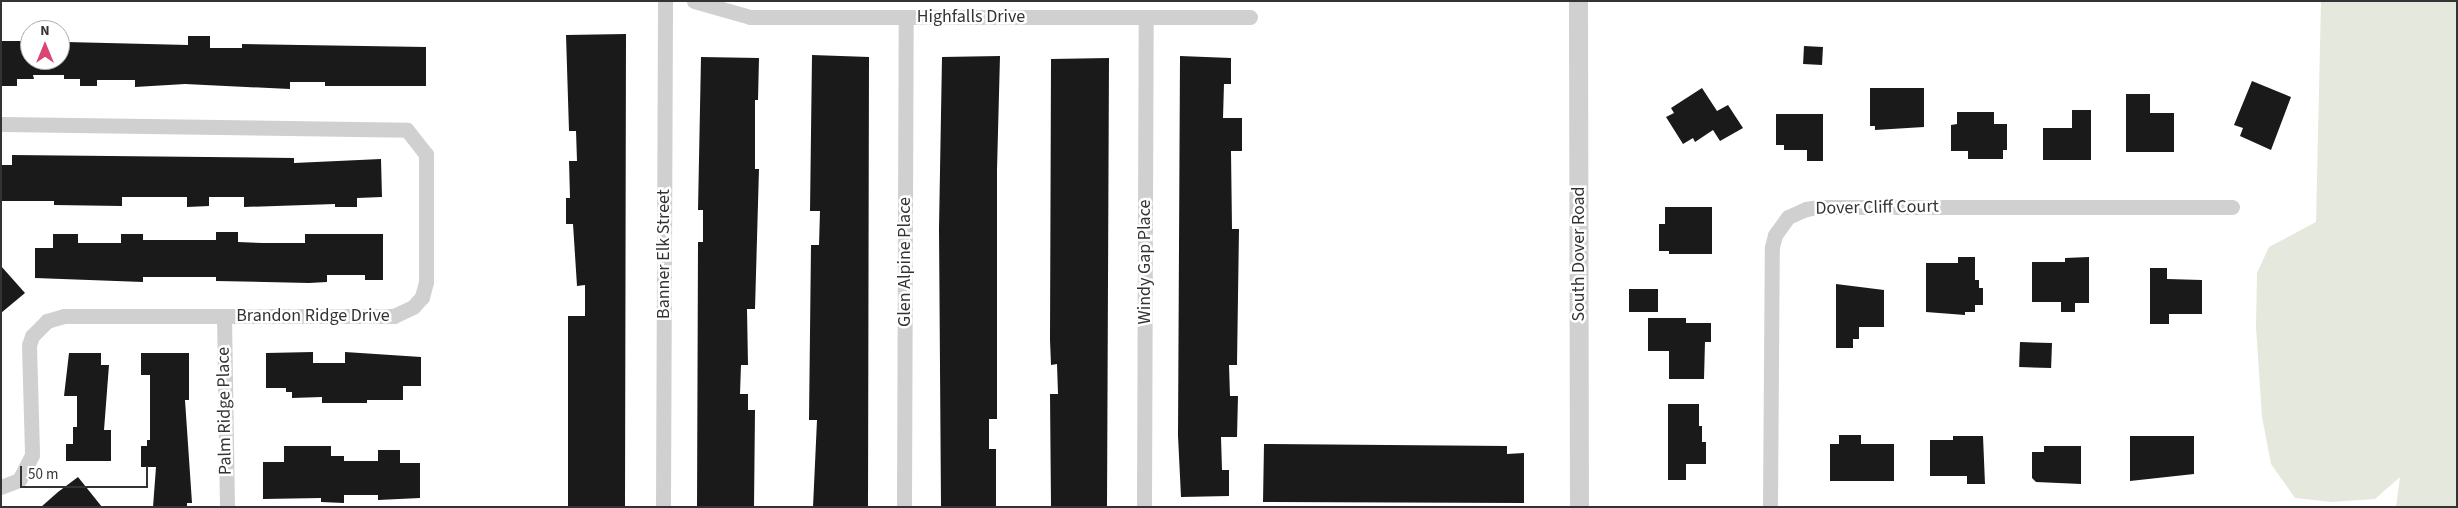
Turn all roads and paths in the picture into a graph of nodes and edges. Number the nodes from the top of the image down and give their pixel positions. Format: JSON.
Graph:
{"nodes":[{"id":1,"x":665,"y":1,"type":"edge"},
{"id":2,"x":694,"y":1,"type":"edge"},
{"id":3,"x":1578,"y":1,"type":"edge"},
{"id":4,"x":906,"y":17,"type":"junction"},
{"id":5,"x":1146,"y":17,"type":"junction"},
{"id":6,"x":1250,"y":17,"type":"dead end"},
{"id":7,"x":1,"y":124,"type":"edge"},
{"id":8,"x":2232,"y":207,"type":"dead end"},
{"id":9,"x":224,"y":316,"type":"junction"},
{"id":10,"x":1,"y":487,"type":"edge"},
{"id":11,"x":227,"y":507,"type":"edge"},
{"id":12,"x":663,"y":507,"type":"edge"},
{"id":13,"x":904,"y":507,"type":"edge"},
{"id":14,"x":1144,"y":507,"type":"edge"},
{"id":15,"x":1579,"y":507,"type":"edge"},
{"id":16,"x":1770,"y":507,"type":"edge"}],
"edges":[{"from":1,"to":12,"type":"street","name":"Banner Elk Street"},
{"from":2,"to":4,"type":"street","name":"Highfalls Drive"},
{"from":3,"to":15,"type":"street","name":"South Dover Road"},
{"from":4,"to":5,"type":"street","name":"Highfalls Drive"},
{"from":4,"to":13,"type":"street","name":"Glen Alpine Place"},
{"from":5,"to":6,"type":"street","name":"Highfalls Drive"},
{"from":5,"to":14,"type":"street","name":"Windy Gap Place"},
{"from":7,"to":9,"type":"street","name":"Brandon Ridge Drive"},
{"from":8,"to":16,"type":"street","name":"Dover Cliff Court"},
{"from":9,"to":10,"type":"street","name":"Brandon Ridge Drive"},
{"from":9,"to":11,"type":"street","name":"Palm Ridge Place"}]}
